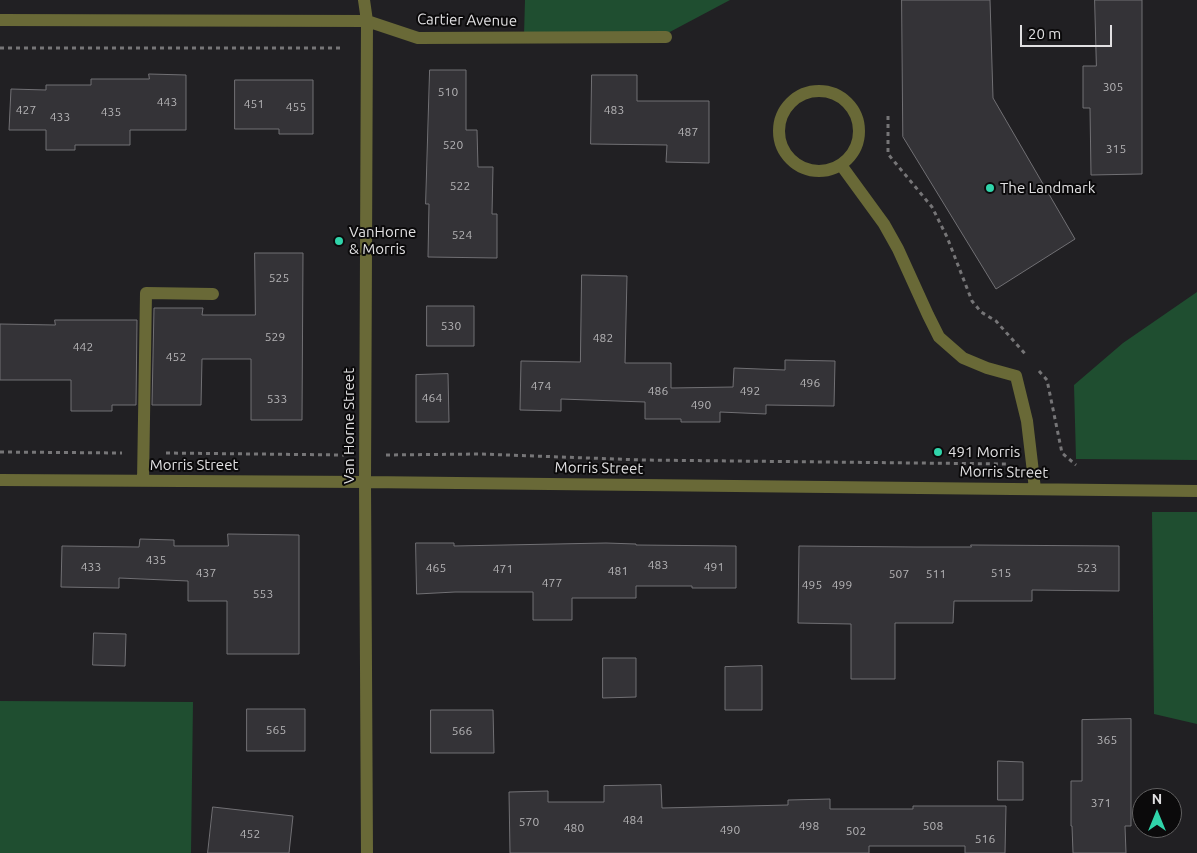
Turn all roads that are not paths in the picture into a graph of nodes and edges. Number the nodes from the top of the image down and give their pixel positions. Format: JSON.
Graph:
{"nodes":[{"id":1,"x":364,"y":0,"type":"edge"},
{"id":2,"x":0,"y":20,"type":"edge"},
{"id":3,"x":367,"y":21,"type":"junction"},
{"id":4,"x":666,"y":37,"type":"dead end"},
{"id":5,"x":842,"y":165,"type":"junction"},
{"id":6,"x":213,"y":294,"type":"dead end"},
{"id":7,"x":0,"y":480,"type":"edge"},
{"id":8,"x":144,"y":481,"type":"junction"},
{"id":9,"x":365,"y":482,"type":"junction"},
{"id":10,"x":1035,"y":489,"type":"junction"},
{"id":11,"x":1197,"y":491,"type":"edge"},
{"id":12,"x":367,"y":853,"type":"edge"}],
"edges":[{"from":1,"to":3,"type":"street","name":"Van Horne Street"},
{"from":2,"to":3,"type":"street","name":"Cartier Avenue"},
{"from":3,"to":4,"type":"street","name":"Cartier Avenue"},
{"from":3,"to":9,"type":"street","name":"Van Horne Street"},
{"from":5,"to":5,"type":"street"},
{"from":5,"to":10,"type":"street"},
{"from":6,"to":8,"type":"street"},
{"from":7,"to":8,"type":"street","name":"Morris Street"},
{"from":8,"to":9,"type":"street","name":"Morris Street"},
{"from":9,"to":10,"type":"street","name":"Morris Street"},
{"from":9,"to":12,"type":"street","name":"Van Horne Street"},
{"from":10,"to":11,"type":"street","name":"Morris Street"}]}
